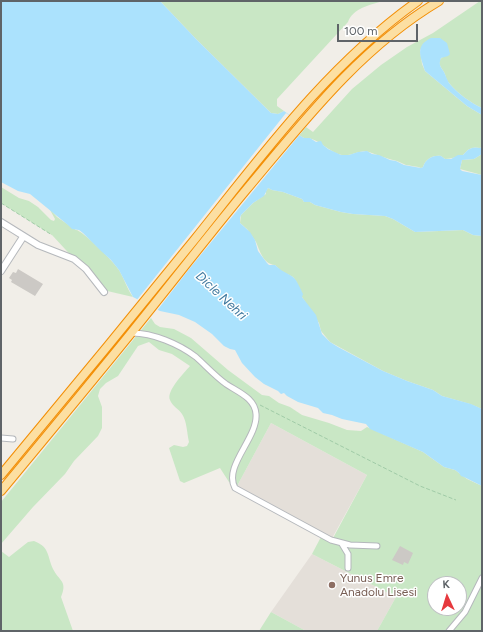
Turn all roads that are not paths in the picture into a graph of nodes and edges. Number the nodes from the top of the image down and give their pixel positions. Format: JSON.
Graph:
{"nodes":[{"id":1,"x":418,"y":1,"type":"edge"},
{"id":2,"x":439,"y":1,"type":"edge"},
{"id":3,"x":1,"y":222,"type":"edge"},
{"id":4,"x":23,"y":237,"type":"junction"},
{"id":5,"x":1,"y":271,"type":"edge"},
{"id":6,"x":104,"y":292,"type":"dead end"},
{"id":7,"x":134,"y":329,"type":"junction"},
{"id":8,"x":1,"y":438,"type":"edge"},
{"id":9,"x":13,"y":439,"type":"dead end"},
{"id":10,"x":1,"y":475,"type":"edge"},
{"id":11,"x":1,"y":491,"type":"edge"},
{"id":12,"x":342,"y":544,"type":"junction"},
{"id":13,"x":377,"y":546,"type":"dead end"},
{"id":14,"x":348,"y":568,"type":"dead end"},
{"id":15,"x":482,"y":578,"type":"edge"},
{"id":16,"x":449,"y":631,"type":"edge"}],
"edges":[{"from":1,"to":10,"type":"highway"},
{"from":2,"to":7,"type":"highway"},
{"from":3,"to":4,"type":"street"},
{"from":4,"to":5,"type":"street"},
{"from":4,"to":6,"type":"street"},
{"from":7,"to":11,"type":"highway"},
{"from":7,"to":12,"type":"street"},
{"from":8,"to":9,"type":"street"},
{"from":12,"to":13,"type":"street"},
{"from":12,"to":14,"type":"street"},
{"from":15,"to":16,"type":"street"}]}
